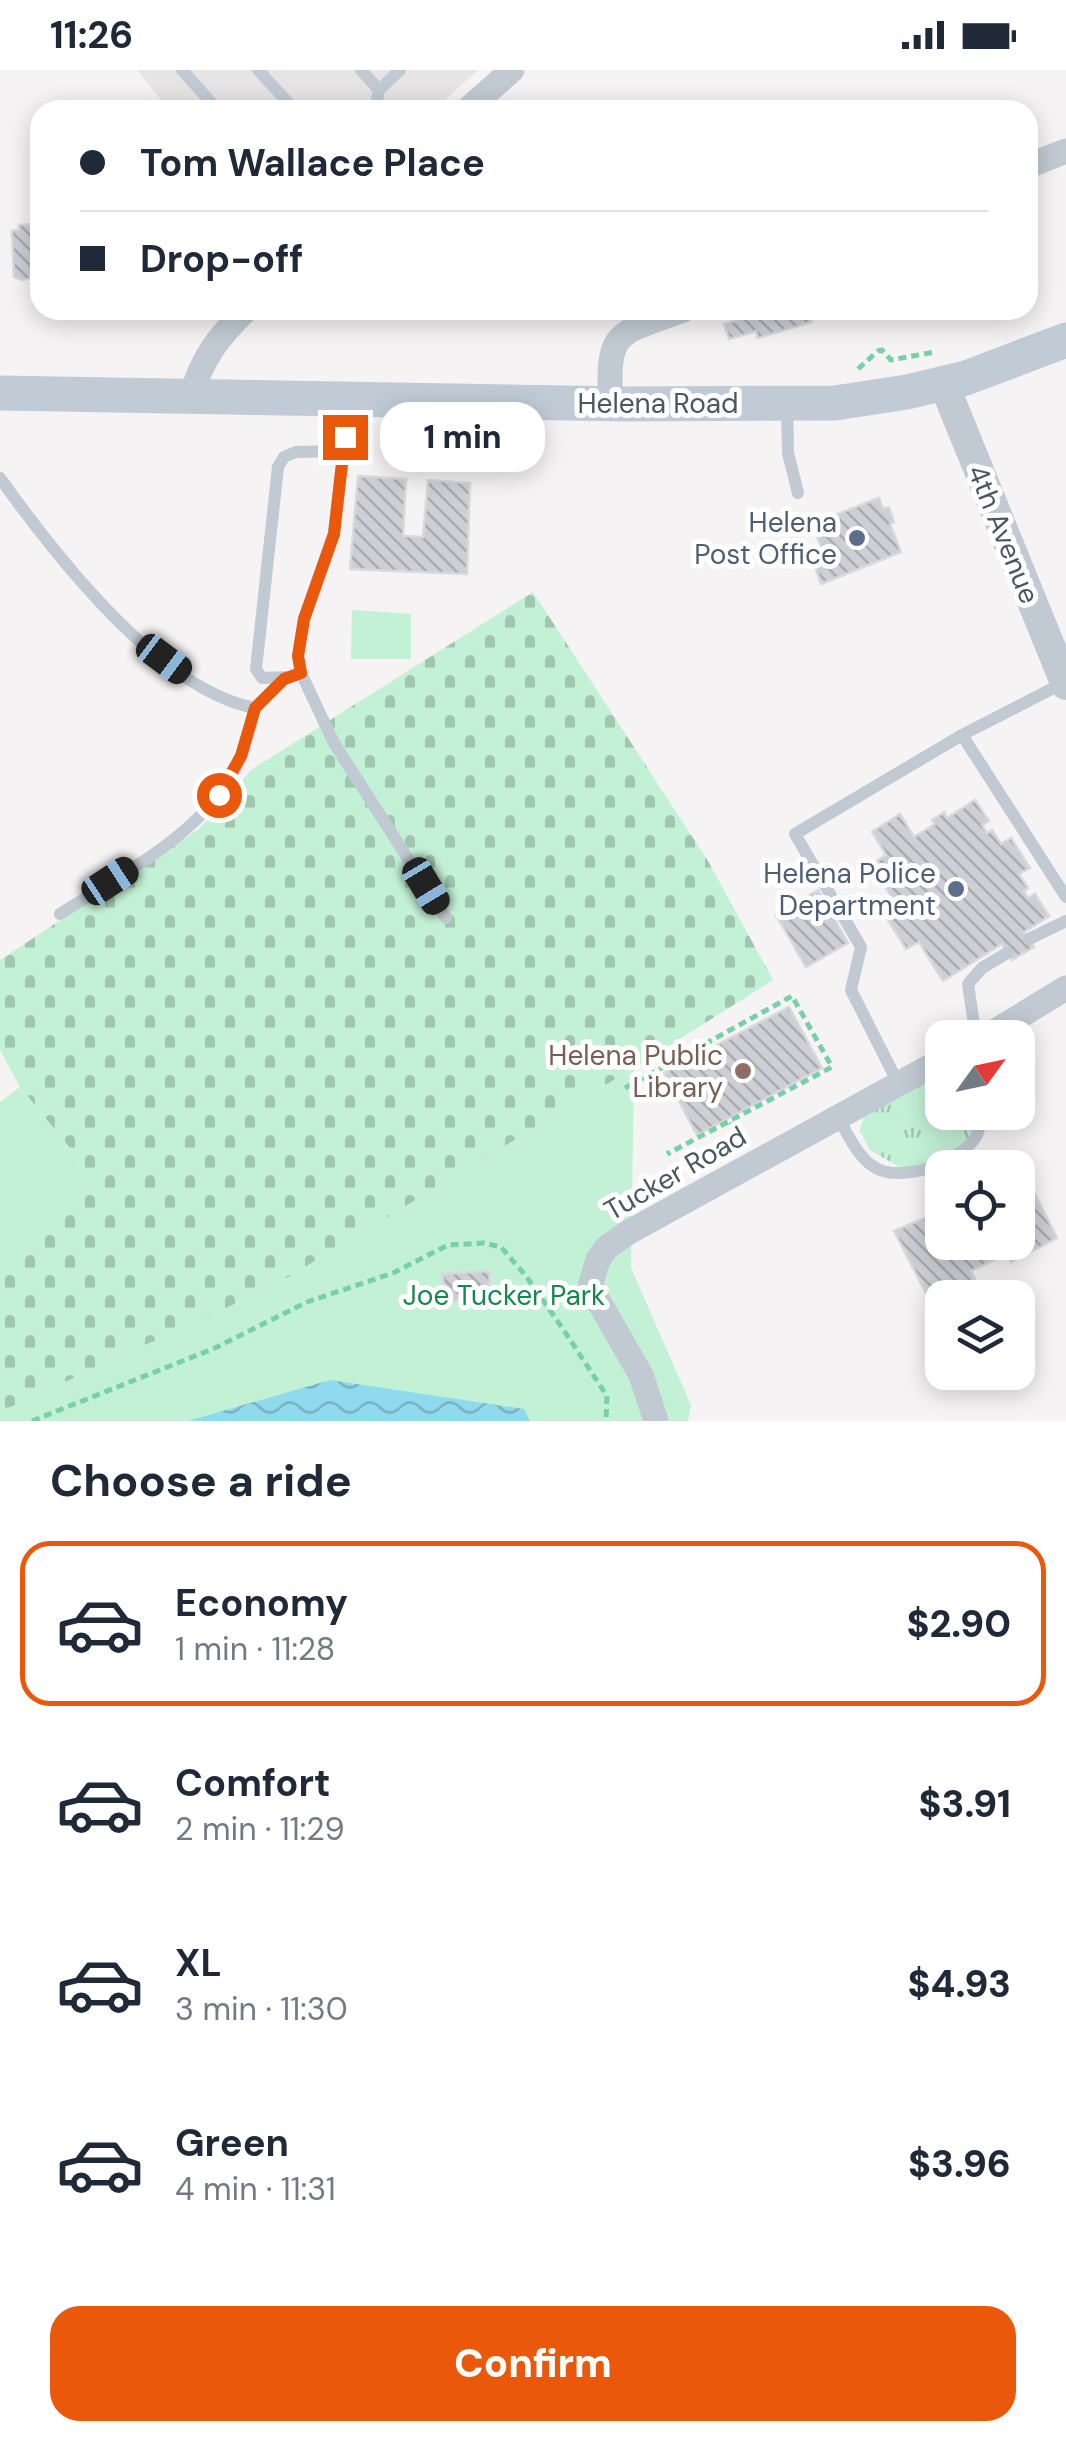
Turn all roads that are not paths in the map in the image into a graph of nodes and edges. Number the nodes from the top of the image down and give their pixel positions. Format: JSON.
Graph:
{"nodes":[{"id":1,"x":182,"y":70,"type":"edge"},
{"id":2,"x":258,"y":70,"type":"edge"},
{"id":3,"x":361,"y":70,"type":"edge"},
{"id":4,"x":400,"y":70,"type":"edge"},
{"id":5,"x":498,"y":75,"type":"edge"},
{"id":6,"x":380,"y":90,"type":"junction"},
{"id":7,"x":209,"y":100,"type":"edge"},
{"id":8,"x":285,"y":100,"type":"edge"},
{"id":9,"x":378,"y":100,"type":"edge"},
{"id":10,"x":476,"y":100,"type":"edge"},
{"id":11,"x":1066,"y":151,"type":"edge"},
{"id":12,"x":1038,"y":162,"type":"edge"},
{"id":13,"x":237,"y":320,"type":"edge"},
{"id":14,"x":656,"y":320,"type":"edge"},
{"id":15,"x":1066,"y":340,"type":"edge"},
{"id":16,"x":945,"y":366,"type":"junction"},
{"id":17,"x":0,"y":393,"type":"edge"},
{"id":18,"x":192,"y":394,"type":"junction"},
{"id":19,"x":346,"y":397,"type":"junction"},
{"id":20,"x":786,"y":403,"type":"junction"},
{"id":21,"x":611,"y":404,"type":"junction"},
{"id":22,"x":344,"y":451,"type":"junction"},
{"id":23,"x":0,"y":478,"type":"edge"},
{"id":24,"x":798,"y":493,"type":"dead end"},
{"id":25,"x":301,"y":673,"type":"junction"},
{"id":26,"x":284,"y":679,"type":"junction"},
{"id":27,"x":1065,"y":684,"type":"edge"},
{"id":28,"x":255,"y":708,"type":"junction"},
{"id":29,"x":962,"y":735,"type":"junction"},
{"id":30,"x":1066,"y":897,"type":"edge"},
{"id":31,"x":60,"y":914,"type":"dead end"},
{"id":32,"x":446,"y":918,"type":"dead end"},
{"id":33,"x":1066,"y":921,"type":"edge"},
{"id":34,"x":1029,"y":939,"type":"dead end"},
{"id":35,"x":1007,"y":952,"type":"dead end"},
{"id":36,"x":1066,"y":988,"type":"edge"},
{"id":37,"x":973,"y":1020,"type":"edge"},
{"id":38,"x":1014,"y":1020,"type":"edge"},
{"id":39,"x":925,"y":1069,"type":"edge"},
{"id":40,"x":898,"y":1083,"type":"junction"},
{"id":41,"x":836,"y":1116,"type":"junction"},
{"id":42,"x":979,"y":1130,"type":"edge"},
{"id":43,"x":656,"y":1421,"type":"edge"}],
"edges":[{"from":1,"to":7,"type":"lane"},
{"from":2,"to":8,"type":"lane"},
{"from":3,"to":6,"type":"lane"},
{"from":4,"to":6,"type":"lane"},
{"from":5,"to":10,"type":"street"},
{"from":6,"to":9,"type":"lane"},
{"from":11,"to":12,"type":"street"},
{"from":13,"to":18,"type":"street"},
{"from":14,"to":21,"type":"street"},
{"from":15,"to":16,"type":"main road","name":"Helena Road"},
{"from":16,"to":20,"type":"main road","name":"Helena Road"},
{"from":16,"to":27,"type":"street","name":"4th Avenue"},
{"from":17,"to":18,"type":"main road","name":"Helena Road"},
{"from":18,"to":19,"type":"main road","name":"Helena Road"},
{"from":19,"to":21,"type":"main road","name":"Helena Road"},
{"from":19,"to":22,"type":"lane"},
{"from":20,"to":21,"type":"main road","name":"Helena Road"},
{"from":20,"to":24,"type":"lane"},
{"from":22,"to":25,"type":"lane"},
{"from":22,"to":26,"type":"lane"},
{"from":23,"to":28,"type":"lane"},
{"from":25,"to":26,"type":"lane"},
{"from":25,"to":32,"type":"lane"},
{"from":26,"to":28,"type":"lane"},
{"from":27,"to":29,"type":"lane"},
{"from":28,"to":31,"type":"lane"},
{"from":29,"to":30,"type":"lane"},
{"from":29,"to":40,"type":"lane"},
{"from":33,"to":34,"type":"lane"},
{"from":35,"to":37,"type":"lane"},
{"from":36,"to":38,"type":"street"},
{"from":39,"to":40,"type":"street","name":"Tucker Road"},
{"from":40,"to":41,"type":"street","name":"Tucker Road"},
{"from":41,"to":42,"type":"lane"},
{"from":41,"to":43,"type":"street","name":"Tucker Road"}]}
